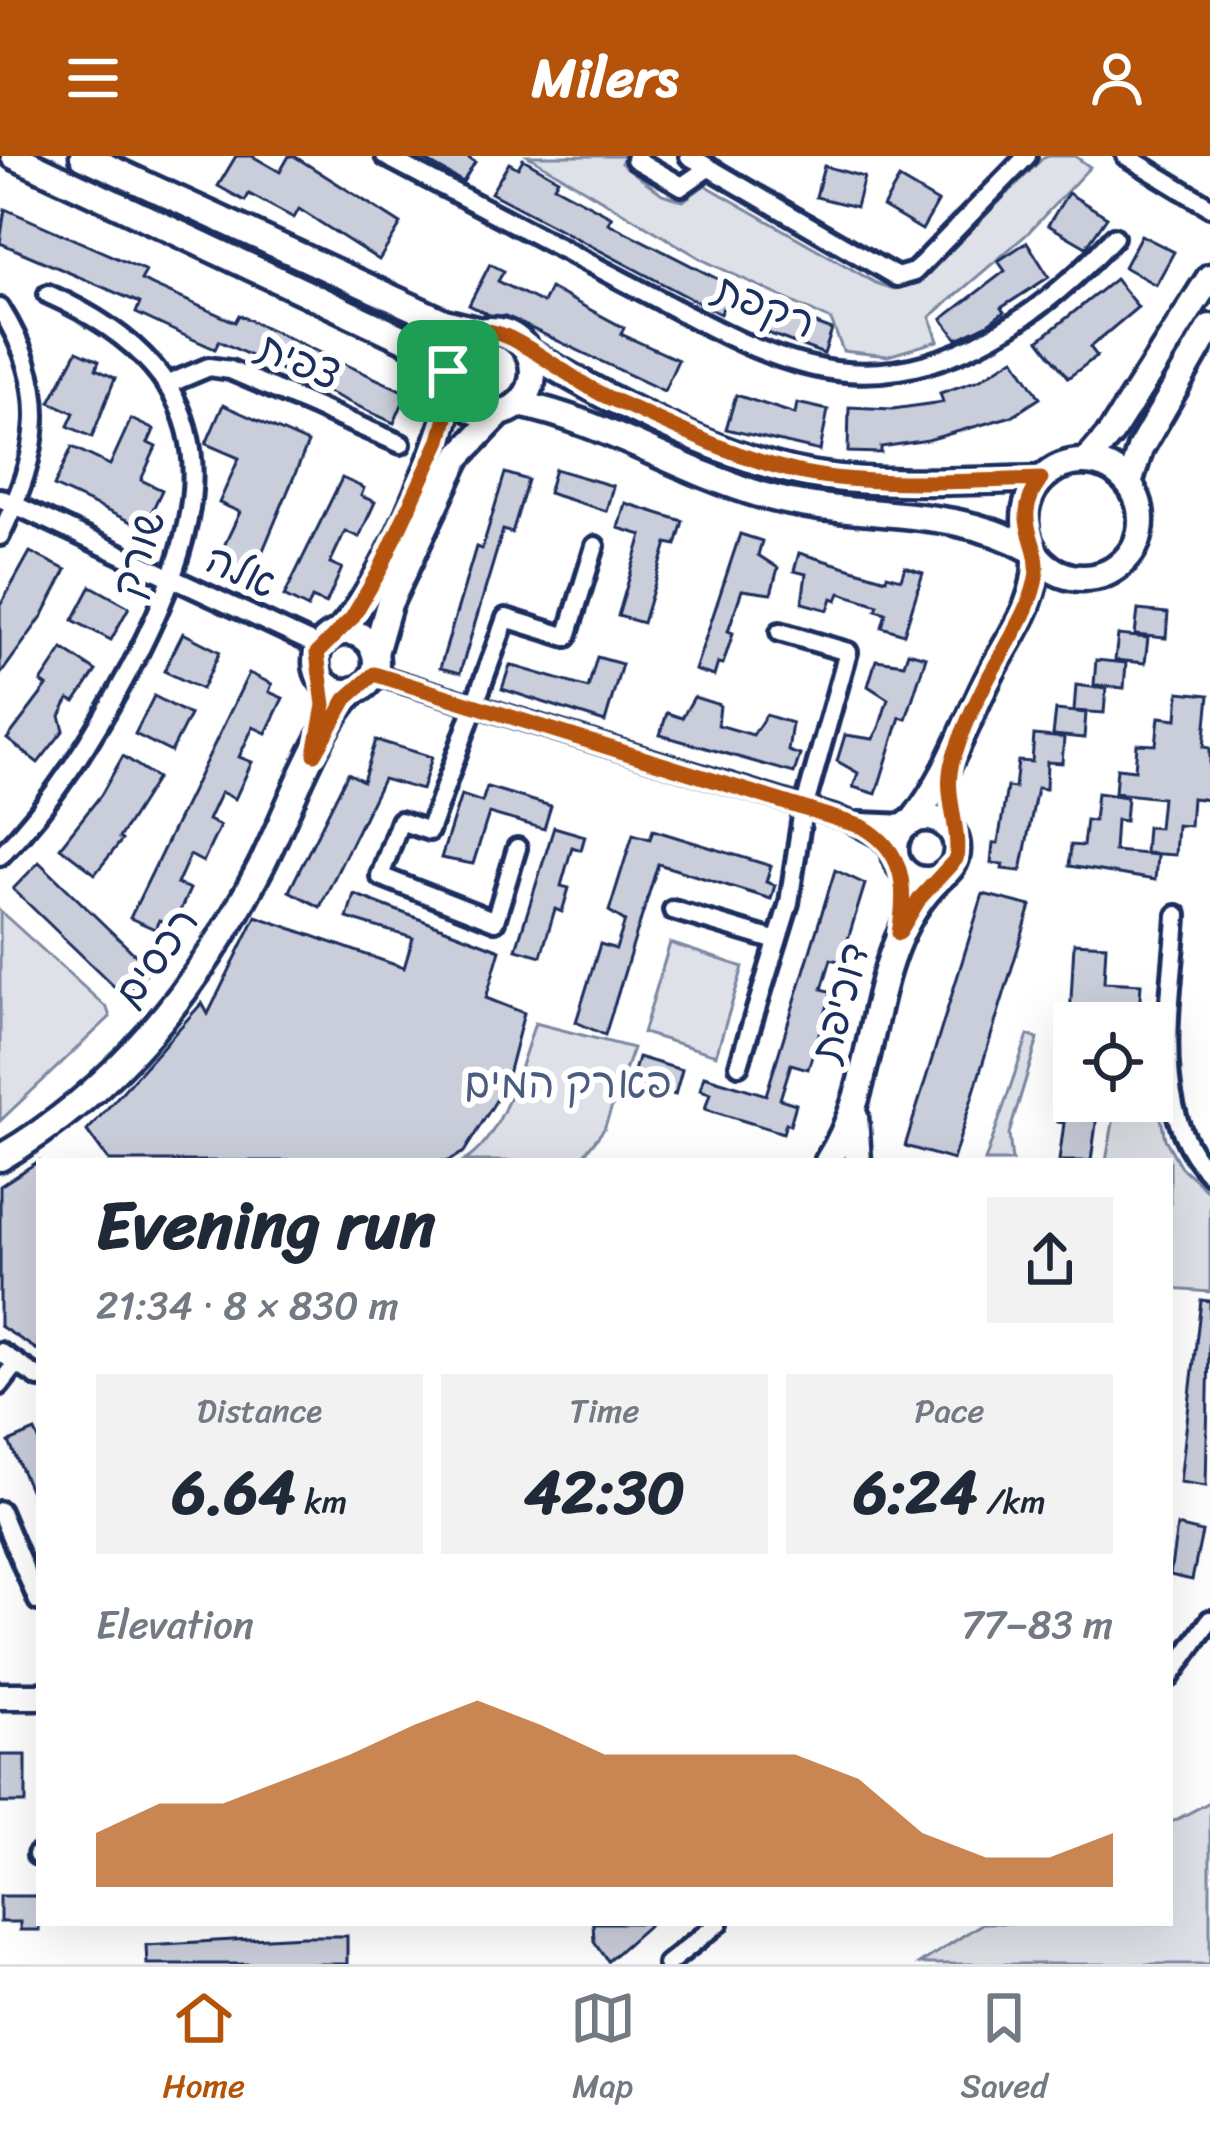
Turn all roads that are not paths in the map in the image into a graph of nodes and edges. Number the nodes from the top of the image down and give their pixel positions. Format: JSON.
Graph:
{"nodes":[{"id":1,"x":14,"y":156,"type":"edge"},
{"id":2,"x":83,"y":156,"type":"edge"},
{"id":3,"x":385,"y":156,"type":"edge"},
{"id":4,"x":637,"y":156,"type":"edge"},
{"id":5,"x":689,"y":156,"type":"edge"},
{"id":6,"x":1028,"y":156,"type":"edge"},
{"id":7,"x":1126,"y":156,"type":"edge"},
{"id":8,"x":708,"y":168,"type":"junction"},
{"id":9,"x":1210,"y":207,"type":"edge"},
{"id":10,"x":1114,"y":237,"type":"dead end"},
{"id":11,"x":1210,"y":277,"type":"edge"},
{"id":12,"x":48,"y":295,"type":"dead end"},
{"id":13,"x":0,"y":308,"type":"edge"},
{"id":14,"x":1210,"y":327,"type":"edge"},
{"id":15,"x":480,"y":331,"type":"junction"},
{"id":16,"x":528,"y":352,"type":"junction"},
{"id":17,"x":450,"y":381,"type":"junction"},
{"id":18,"x":166,"y":385,"type":"junction"},
{"id":19,"x":509,"y":409,"type":"junction"},
{"id":20,"x":401,"y":444,"type":"dead end"},
{"id":21,"x":1086,"y":462,"type":"junction"},
{"id":22,"x":1041,"y":479,"type":"junction"},
{"id":23,"x":1129,"y":484,"type":"junction"},
{"id":24,"x":7,"y":502,"type":"edge"},
{"id":25,"x":0,"y":536,"type":"edge"},
{"id":26,"x":595,"y":546,"type":"dead end"},
{"id":27,"x":1034,"y":553,"type":"junction"},
{"id":28,"x":173,"y":578,"type":"junction"},
{"id":29,"x":1079,"y":579,"type":"junction"},
{"id":30,"x":1019,"y":625,"type":"junction"},
{"id":31,"x":780,"y":632,"type":"dead end"},
{"id":32,"x":330,"y":640,"type":"junction"},
{"id":33,"x":368,"y":672,"type":"junction"},
{"id":34,"x":324,"y":682,"type":"junction"},
{"id":35,"x":472,"y":704,"type":"junction"},
{"id":36,"x":315,"y":754,"type":"junction"},
{"id":37,"x":951,"y":764,"type":"junction"},
{"id":38,"x":804,"y":807,"type":"junction"},
{"id":39,"x":847,"y":820,"type":"junction"},
{"id":40,"x":910,"y":823,"type":"junction"},
{"id":41,"x":954,"y":835,"type":"junction"},
{"id":42,"x":517,"y":848,"type":"dead end"},
{"id":43,"x":0,"y":856,"type":"edge"},
{"id":44,"x":899,"y":861,"type":"junction"},
{"id":45,"x":941,"y":877,"type":"junction"},
{"id":46,"x":673,"y":910,"type":"dead end"},
{"id":47,"x":1177,"y":915,"type":"dead end"},
{"id":48,"x":899,"y":933,"type":"junction"},
{"id":49,"x":777,"y":941,"type":"junction"},
{"id":50,"x":739,"y":1065,"type":"dead end"},
{"id":51,"x":857,"y":1091,"type":"junction"},
{"id":52,"x":0,"y":1158,"type":"edge"},
{"id":53,"x":829,"y":1158,"type":"edge"},
{"id":54,"x":858,"y":1158,"type":"edge"},
{"id":55,"x":1210,"y":1174,"type":"edge"},
{"id":56,"x":0,"y":1352,"type":"edge"},
{"id":57,"x":16,"y":1363,"type":"junction"},
{"id":58,"x":36,"y":1376,"type":"edge"},
{"id":59,"x":0,"y":1385,"type":"edge"},
{"id":60,"x":0,"y":1511,"type":"edge"},
{"id":61,"x":36,"y":1596,"type":"edge"},
{"id":62,"x":1210,"y":1620,"type":"edge"},
{"id":63,"x":1173,"y":1673,"type":"edge"},
{"id":64,"x":0,"y":1696,"type":"edge"},
{"id":65,"x":36,"y":1696,"type":"edge"},
{"id":66,"x":715,"y":1926,"type":"edge"},
{"id":67,"x":667,"y":1964,"type":"edge"}],
"edges":[{"from":1,"to":17,"type":"street"},
{"from":2,"to":15,"type":"street"},
{"from":3,"to":10,"type":"street","name":"רקפת"},
{"from":4,"to":8,"type":"street"},
{"from":5,"to":8,"type":"street"},
{"from":6,"to":8,"type":"street"},
{"from":7,"to":9,"type":"street"},
{"from":11,"to":21,"type":"street"},
{"from":12,"to":18,"type":"street","name":"שורק"},
{"from":13,"to":24,"type":"street"},
{"from":14,"to":23,"type":"street"},
{"from":15,"to":16,"type":"street"},
{"from":15,"to":17,"type":"street"},
{"from":16,"to":19,"type":"street"},
{"from":16,"to":22,"type":"street"},
{"from":17,"to":19,"type":"street"},
{"from":17,"to":32,"type":"street"},
{"from":18,"to":20,"type":"street","name":"צפית"},
{"from":18,"to":28,"type":"street","name":"שורק"},
{"from":19,"to":27,"type":"street"},
{"from":19,"to":33,"type":"street","name":"רכסים"},
{"from":21,"to":22,"type":"street"},
{"from":21,"to":23,"type":"street"},
{"from":22,"to":27,"type":"street"},
{"from":23,"to":29,"type":"street"},
{"from":24,"to":25,"type":"street"},
{"from":24,"to":28,"type":"street","name":"אלה"},
{"from":26,"to":35,"type":"street"},
{"from":27,"to":29,"type":"street"},
{"from":27,"to":30,"type":"street"},
{"from":28,"to":32,"type":"street","name":"אלה"},
{"from":28,"to":43,"type":"street","name":"שורק"},
{"from":29,"to":30,"type":"street"},
{"from":30,"to":37,"type":"street"},
{"from":31,"to":38,"type":"street"},
{"from":32,"to":33,"type":"street"},
{"from":32,"to":34,"type":"street"},
{"from":33,"to":34,"type":"street"},
{"from":33,"to":35,"type":"street"},
{"from":33,"to":36,"type":"street","name":"רכסים"},
{"from":34,"to":36,"type":"street","name":"רכסים"},
{"from":35,"to":38,"type":"street"},
{"from":35,"to":42,"type":"street"},
{"from":36,"to":52,"type":"street","name":"רכסים"},
{"from":37,"to":40,"type":"street"},
{"from":37,"to":41,"type":"street"},
{"from":38,"to":39,"type":"street"},
{"from":38,"to":49,"type":"street"},
{"from":39,"to":40,"type":"street"},
{"from":39,"to":44,"type":"street"},
{"from":40,"to":41,"type":"street"},
{"from":40,"to":44,"type":"street"},
{"from":41,"to":45,"type":"street"},
{"from":44,"to":45,"type":"street"},
{"from":44,"to":48,"type":"street","name":"דוכיפת"},
{"from":45,"to":48,"type":"street","name":"דוכיפת"},
{"from":46,"to":49,"type":"street"},
{"from":47,"to":55,"type":"street"},
{"from":48,"to":51,"type":"street","name":"דוכיפת"},
{"from":49,"to":50,"type":"street"},
{"from":51,"to":53,"type":"street","name":"דוכיפת"},
{"from":51,"to":54,"type":"street","name":"דוכיפת"},
{"from":56,"to":57,"type":"street"},
{"from":57,"to":58,"type":"street"},
{"from":57,"to":59,"type":"street"},
{"from":60,"to":61,"type":"street"},
{"from":62,"to":63,"type":"street"},
{"from":64,"to":65,"type":"street"},
{"from":66,"to":67,"type":"street"}]}
